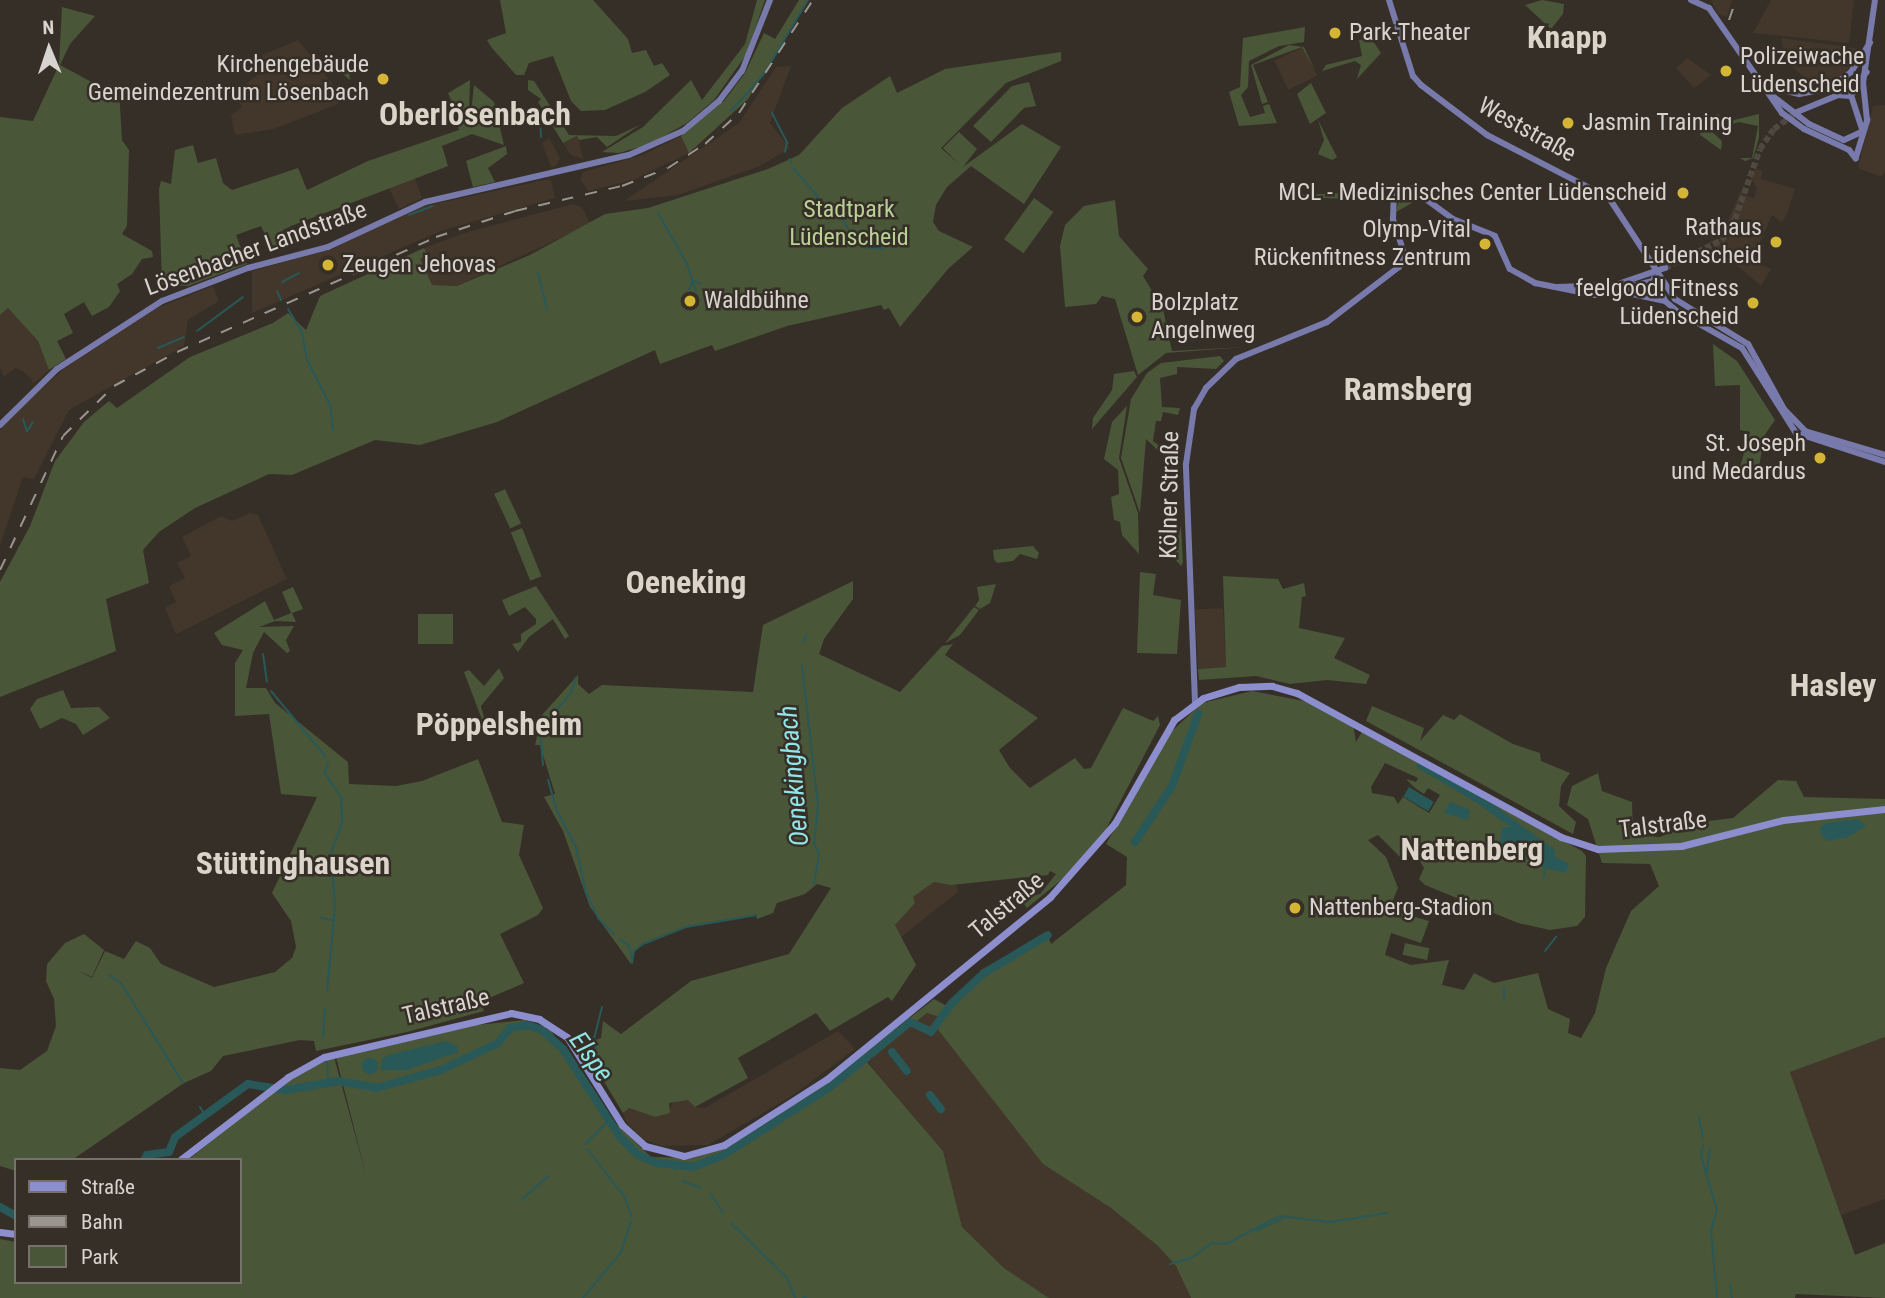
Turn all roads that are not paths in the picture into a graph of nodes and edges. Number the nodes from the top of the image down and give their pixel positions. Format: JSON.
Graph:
{"nodes":[{"id":1,"x":770,"y":0,"type":"edge"},
{"id":2,"x":1389,"y":0,"type":"edge"},
{"id":3,"x":1691,"y":0,"type":"edge"},
{"id":4,"x":1875,"y":0,"type":"edge"},
{"id":5,"x":1871,"y":41,"type":"junction"},
{"id":6,"x":1867,"y":72,"type":"junction"},
{"id":7,"x":1863,"y":83,"type":"junction"},
{"id":8,"x":1762,"y":85,"type":"junction"},
{"id":9,"x":1769,"y":93,"type":"junction"},
{"id":10,"x":1850,"y":96,"type":"junction"},
{"id":11,"x":1797,"y":112,"type":"tunnel mouth"},
{"id":12,"x":1862,"y":131,"type":"junction"},
{"id":13,"x":1858,"y":145,"type":"junction"},
{"id":14,"x":1849,"y":150,"type":"junction"},
{"id":15,"x":1665,"y":268,"type":"tunnel mouth"},
{"id":16,"x":1655,"y":273,"type":"junction"},
{"id":17,"x":1658,"y":280,"type":"junction"},
{"id":18,"x":1555,"y":288,"type":"junction"},
{"id":19,"x":1621,"y":291,"type":"junction"},
{"id":20,"x":1665,"y":301,"type":"junction"},
{"id":21,"x":0,"y":425,"type":"edge"},
{"id":22,"x":1885,"y":456,"type":"edge"},
{"id":23,"x":1885,"y":462,"type":"edge"},
{"id":24,"x":1195,"y":702,"type":"junction"},
{"id":25,"x":1885,"y":809,"type":"edge"},
{"id":26,"x":183,"y":1158,"type":"edge"}],
"edges":[{"from":1,"to":21,"type":"main road","name":"Lösenbacher Landstraße"},
{"from":2,"to":16,"type":"main road","name":"Weststraße"},
{"from":3,"to":8,"type":"main road"},
{"from":4,"to":5,"type":"main road"},
{"from":5,"to":6,"type":"main road"},
{"from":5,"to":8,"type":"main road"},
{"from":6,"to":7,"type":"main road"},
{"from":6,"to":10,"type":"main road"},
{"from":7,"to":10,"type":"main road"},
{"from":7,"to":12,"type":"main road"},
{"from":8,"to":9,"type":"main road"},
{"from":9,"to":12,"type":"main road"},
{"from":9,"to":14,"type":"main road"},
{"from":10,"to":11,"type":"main road"},
{"from":10,"to":12,"type":"main road"},
{"from":12,"to":13,"type":"main road"},
{"from":13,"to":14,"type":"main road"},
{"from":13,"to":14,"type":"main road"},
{"from":15,"to":16,"type":"main road","name":"Kölner Straße"},
{"from":16,"to":17,"type":"main road"},
{"from":16,"to":18,"type":"main road","name":"Kölner Straße"},
{"from":17,"to":19,"type":"main road","name":"Kölner Straße"},
{"from":17,"to":20,"type":"main road"},
{"from":17,"to":22,"type":"main road"},
{"from":18,"to":19,"type":"main road","name":"Kölner Straße"},
{"from":18,"to":24,"type":"main road","name":"Kölner Straße"},
{"from":19,"to":20,"type":"main road"},
{"from":20,"to":23,"type":"main road"},
{"from":24,"to":25,"type":"main road","name":"Talstraße"},
{"from":24,"to":26,"type":"main road","name":"Talstraße"}]}
